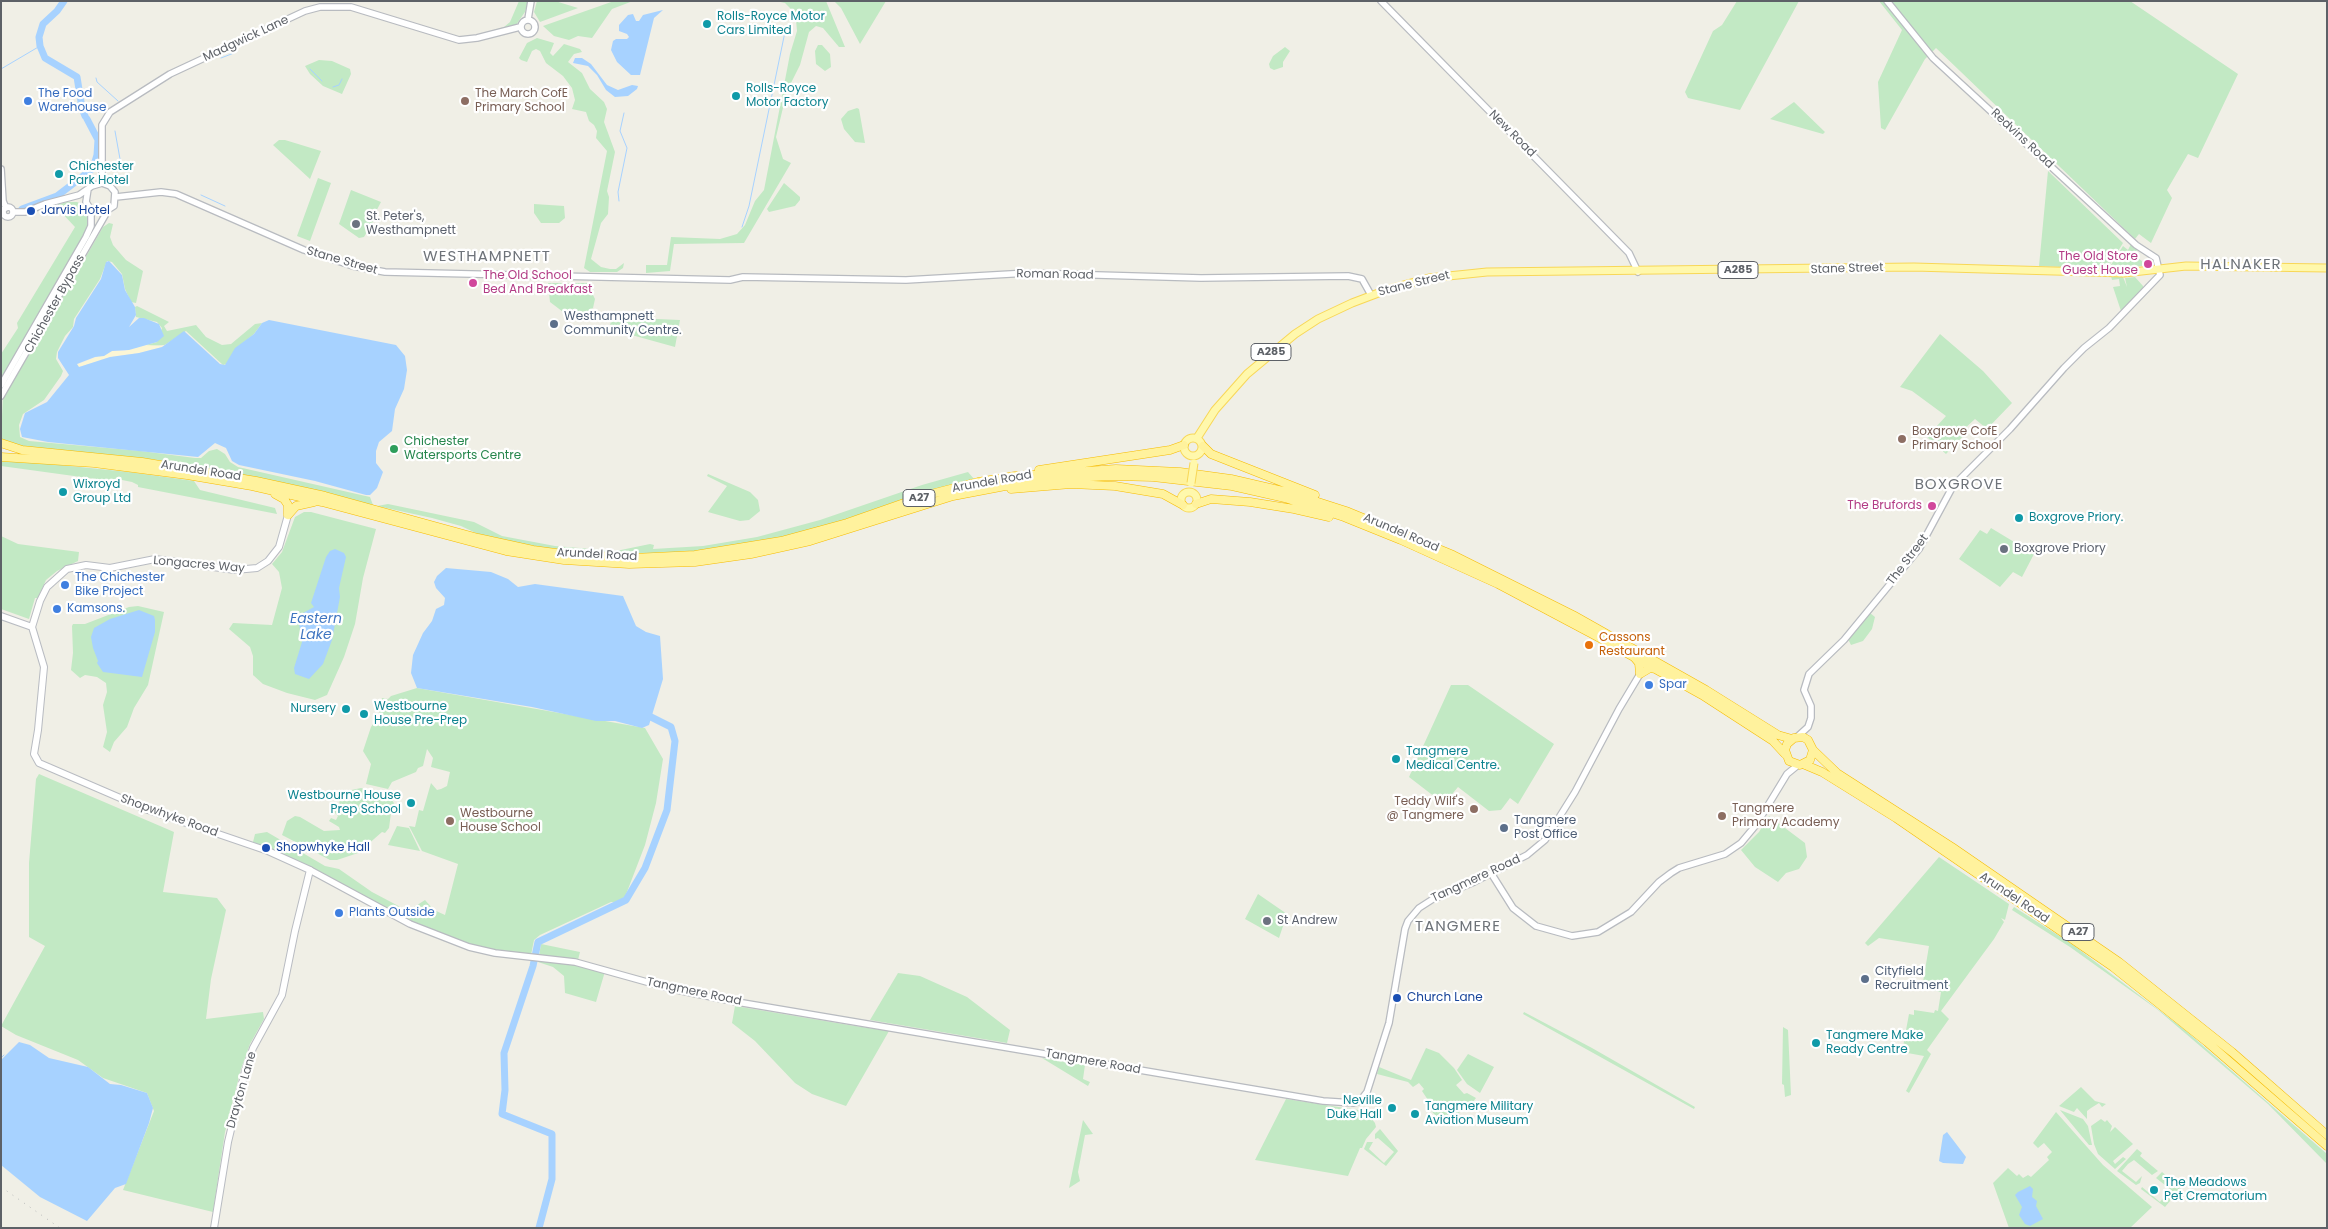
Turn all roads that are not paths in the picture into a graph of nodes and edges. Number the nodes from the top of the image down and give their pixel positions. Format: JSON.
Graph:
{"nodes":[{"id":1,"x":531,"y":1,"type":"edge"},
{"id":2,"x":1381,"y":1,"type":"edge"},
{"id":3,"x":1887,"y":1,"type":"edge"},
{"id":4,"x":528,"y":19,"type":"junction"},
{"id":5,"x":520,"y":27,"type":"junction"},
{"id":6,"x":1,"y":169,"type":"edge"},
{"id":7,"x":102,"y":183,"type":"junction"},
{"id":8,"x":88,"y":189,"type":"junction"},
{"id":9,"x":116,"y":197,"type":"junction"},
{"id":10,"x":72,"y":198,"type":"junction"},
{"id":11,"x":86,"y":202,"type":"junction"},
{"id":12,"x":6,"y":208,"type":"junction"},
{"id":13,"x":91,"y":210,"type":"junction"},
{"id":14,"x":13,"y":212,"type":"junction"},
{"id":15,"x":107,"y":212,"type":"junction"},
{"id":16,"x":3,"y":219,"type":"edge"},
{"id":17,"x":2327,"y":268,"type":"edge"},
{"id":18,"x":2160,"y":270,"type":"junction"},
{"id":19,"x":1638,"y":272,"type":"junction"},
{"id":20,"x":730,"y":280,"type":"joint"},
{"id":21,"x":1370,"y":295,"type":"junction"},
{"id":22,"x":1,"y":385,"type":"edge"},
{"id":23,"x":1,"y":396,"type":"edge"},
{"id":24,"x":1197,"y":438,"type":"junction"},
{"id":25,"x":1,"y":443,"type":"edge"},
{"id":26,"x":1184,"y":445,"type":"junction"},
{"id":27,"x":1203,"y":446,"type":"junction"},
{"id":28,"x":1,"y":452,"type":"edge"},
{"id":29,"x":1,"y":457,"type":"edge"},
{"id":30,"x":42,"y":460,"type":"junction"},
{"id":31,"x":1194,"y":460,"type":"junction"},
{"id":32,"x":1015,"y":476,"type":"junction"},
{"id":33,"x":252,"y":486,"type":"junction"},
{"id":34,"x":1190,"y":493,"type":"junction"},
{"id":35,"x":953,"y":496,"type":"junction"},
{"id":36,"x":1196,"y":504,"type":"junction"},
{"id":37,"x":1183,"y":505,"type":"junction"},
{"id":38,"x":340,"y":506,"type":"junction"},
{"id":39,"x":288,"y":515,"type":"junction"},
{"id":40,"x":1376,"y":526,"type":"junction"},
{"id":41,"x":1,"y":616,"type":"edge"},
{"id":42,"x":32,"y":627,"type":"junction"},
{"id":43,"x":1632,"y":656,"type":"junction"},
{"id":44,"x":1656,"y":669,"type":"junction"},
{"id":45,"x":1640,"y":674,"type":"junction"},
{"id":46,"x":1808,"y":727,"type":"junction"},
{"id":47,"x":1794,"y":738,"type":"junction"},
{"id":48,"x":1812,"y":746,"type":"junction"},
{"id":49,"x":1786,"y":756,"type":"junction"},
{"id":50,"x":1800,"y":765,"type":"junction"},
{"id":51,"x":1787,"y":774,"type":"junction"},
{"id":52,"x":310,"y":870,"type":"junction"},
{"id":53,"x":1491,"y":873,"type":"junction"},
{"id":54,"x":2327,"y":1135,"type":"edge"},
{"id":55,"x":2327,"y":1146,"type":"edge"},
{"id":56,"x":214,"y":1228,"type":"edge"}],
"edges":[{"from":1,"to":4,"type":"street"},
{"from":2,"to":19,"type":"street","name":"New Road"},
{"from":3,"to":18,"type":"street","name":"Redvins Road"},
{"from":4,"to":5,"type":"street"},
{"from":4,"to":5,"type":"street"},
{"from":5,"to":7,"type":"street","name":"Madgwick Lane"},
{"from":6,"to":12,"type":"street"},
{"from":7,"to":8,"type":"street"},
{"from":7,"to":9,"type":"street"},
{"from":8,"to":10,"type":"street"},
{"from":8,"to":11,"type":"street"},
{"from":9,"to":15,"type":"street"},
{"from":9,"to":20,"type":"street","name":"Stane Street"},
{"from":10,"to":11,"type":"street"},
{"from":10,"to":14,"type":"street"},
{"from":11,"to":13,"type":"street"},
{"from":12,"to":14,"type":"street"},
{"from":12,"to":16,"type":"street"},
{"from":13,"to":15,"type":"street"},
{"from":13,"to":22,"type":"street","name":"Chichester Bypass"},
{"from":14,"to":16,"type":"street"},
{"from":15,"to":23,"type":"street","name":"Chichester Bypass"},
{"from":17,"to":18,"type":"main road","name":"Stane Street","number":"A285"},
{"from":18,"to":19,"type":"main road","name":"Stane Street","number":"A285"},
{"from":18,"to":46,"type":"street","name":"The Street"},
{"from":19,"to":21,"type":"main road","name":"Stane Street","number":"A285"},
{"from":20,"to":21,"type":"street","name":"Roman Road"},
{"from":21,"to":24,"type":"main road","number":"A285"},
{"from":24,"to":26,"type":"main road"},
{"from":24,"to":27,"type":"main road"},
{"from":25,"to":32,"type":"highway","name":"Arundel Road","number":"A27"},
{"from":26,"to":31,"type":"main road"},
{"from":26,"to":32,"type":"highway"},
{"from":27,"to":31,"type":"main road"},
{"from":27,"to":40,"type":"highway"},
{"from":28,"to":30,"type":"highway","name":"Arundel Road","number":"A27"},
{"from":29,"to":30,"type":"highway","name":"Arundel Road","number":"A27"},
{"from":30,"to":33,"type":"highway","name":"Arundel Road","number":"A27"},
{"from":31,"to":34,"type":"main road","bridge":true},
{"from":32,"to":40,"type":"highway","name":"Arundel Road","number":"A27"},
{"from":33,"to":38,"type":"highway","name":"Arundel Road","number":"A27"},
{"from":33,"to":39,"type":"highway"},
{"from":34,"to":36,"type":"main road"},
{"from":34,"to":37,"type":"main road"},
{"from":35,"to":37,"type":"highway"},
{"from":35,"to":38,"type":"highway","name":"Arundel Road","number":"A27"},
{"from":35,"to":40,"type":"highway","name":"Arundel Road","number":"A27"},
{"from":36,"to":37,"type":"main road"},
{"from":36,"to":40,"type":"highway"},
{"from":38,"to":39,"type":"highway"},
{"from":39,"to":42,"type":"main road","name":"Longacres Way"},
{"from":40,"to":43,"type":"highway","name":"Arundel Road","number":"A27"},
{"from":40,"to":47,"type":"highway","name":"Arundel Road","number":"A27"},
{"from":41,"to":42,"type":"main road"},
{"from":42,"to":52,"type":"main road","name":"Shopwhyke Road"},
{"from":43,"to":44,"type":"highway","name":"Arundel Road","number":"A27"},
{"from":43,"to":45,"type":"highway"},
{"from":44,"to":45,"type":"highway"},
{"from":44,"to":49,"type":"highway","name":"Arundel Road","number":"A27"},
{"from":45,"to":53,"type":"street","name":"Tangmere Road"},
{"from":46,"to":47,"type":"street"},
{"from":46,"to":48,"type":"street","name":"The Street"},
{"from":47,"to":48,"type":"highway"},
{"from":47,"to":49,"type":"highway"},
{"from":48,"to":50,"type":"highway"},
{"from":48,"to":54,"type":"highway","name":"Arundel Road","number":"A27"},
{"from":49,"to":50,"type":"highway"},
{"from":49,"to":51,"type":"street"},
{"from":50,"to":51,"type":"street"},
{"from":50,"to":55,"type":"highway","name":"Arundel Road","number":"A27"},
{"from":51,"to":53,"type":"street"},
{"from":52,"to":53,"type":"street","name":"Tangmere Road"},
{"from":52,"to":56,"type":"main road","name":"Drayton Lane"}]}
